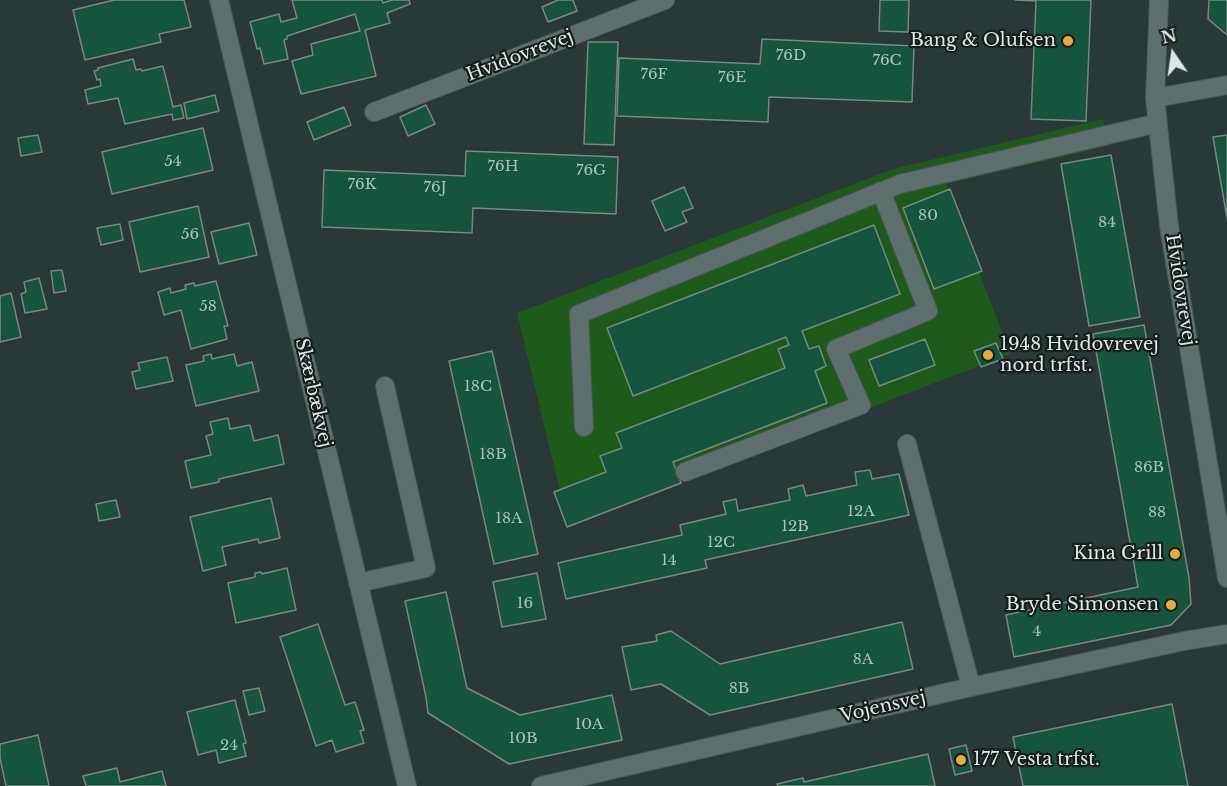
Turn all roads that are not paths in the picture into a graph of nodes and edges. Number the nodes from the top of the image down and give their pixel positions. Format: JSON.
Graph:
{"nodes":[{"id":1,"x":219,"y":0,"type":"edge"},
{"id":2,"x":665,"y":0,"type":"edge"},
{"id":3,"x":1159,"y":0,"type":"edge"},
{"id":4,"x":1227,"y":85,"type":"edge"},
{"id":5,"x":1155,"y":98,"type":"junction"},
{"id":6,"x":374,"y":112,"type":"dead end"},
{"id":7,"x":1158,"y":123,"type":"junction"},
{"id":8,"x":881,"y":191,"type":"junction"},
{"id":9,"x":385,"y":386,"type":"dead end"},
{"id":10,"x":584,"y":427,"type":"dead end"},
{"id":11,"x":908,"y":444,"type":"dead end"},
{"id":12,"x":685,"y":472,"type":"dead end"},
{"id":13,"x":1221,"y":498,"type":"edge"},
{"id":14,"x":1227,"y":578,"type":"edge"},
{"id":15,"x":358,"y":583,"type":"junction"},
{"id":16,"x":1227,"y":634,"type":"edge"},
{"id":17,"x":971,"y":687,"type":"junction"},
{"id":18,"x":552,"y":785,"type":"edge"},
{"id":19,"x":407,"y":786,"type":"edge"}],
"edges":[{"from":1,"to":15,"type":"street","name":"Skærbækvej"},
{"from":2,"to":6,"type":"street","name":"Hvidovrevej"},
{"from":3,"to":5,"type":"street","name":"Hvidovrevej"},
{"from":4,"to":5,"type":"street"},
{"from":5,"to":7,"type":"street","name":"Hvidovrevej"},
{"from":7,"to":8,"type":"street"},
{"from":7,"to":13,"type":"street","name":"Hvidovrevej"},
{"from":8,"to":10,"type":"street"},
{"from":8,"to":12,"type":"street"},
{"from":9,"to":15,"type":"street"},
{"from":11,"to":17,"type":"street"},
{"from":13,"to":14,"type":"street","name":"Hvidovrevej"},
{"from":15,"to":19,"type":"street","name":"Skærbækvej"},
{"from":16,"to":17,"type":"street","name":"Vojensvej"},
{"from":17,"to":18,"type":"street","name":"Vojensvej"}]}
